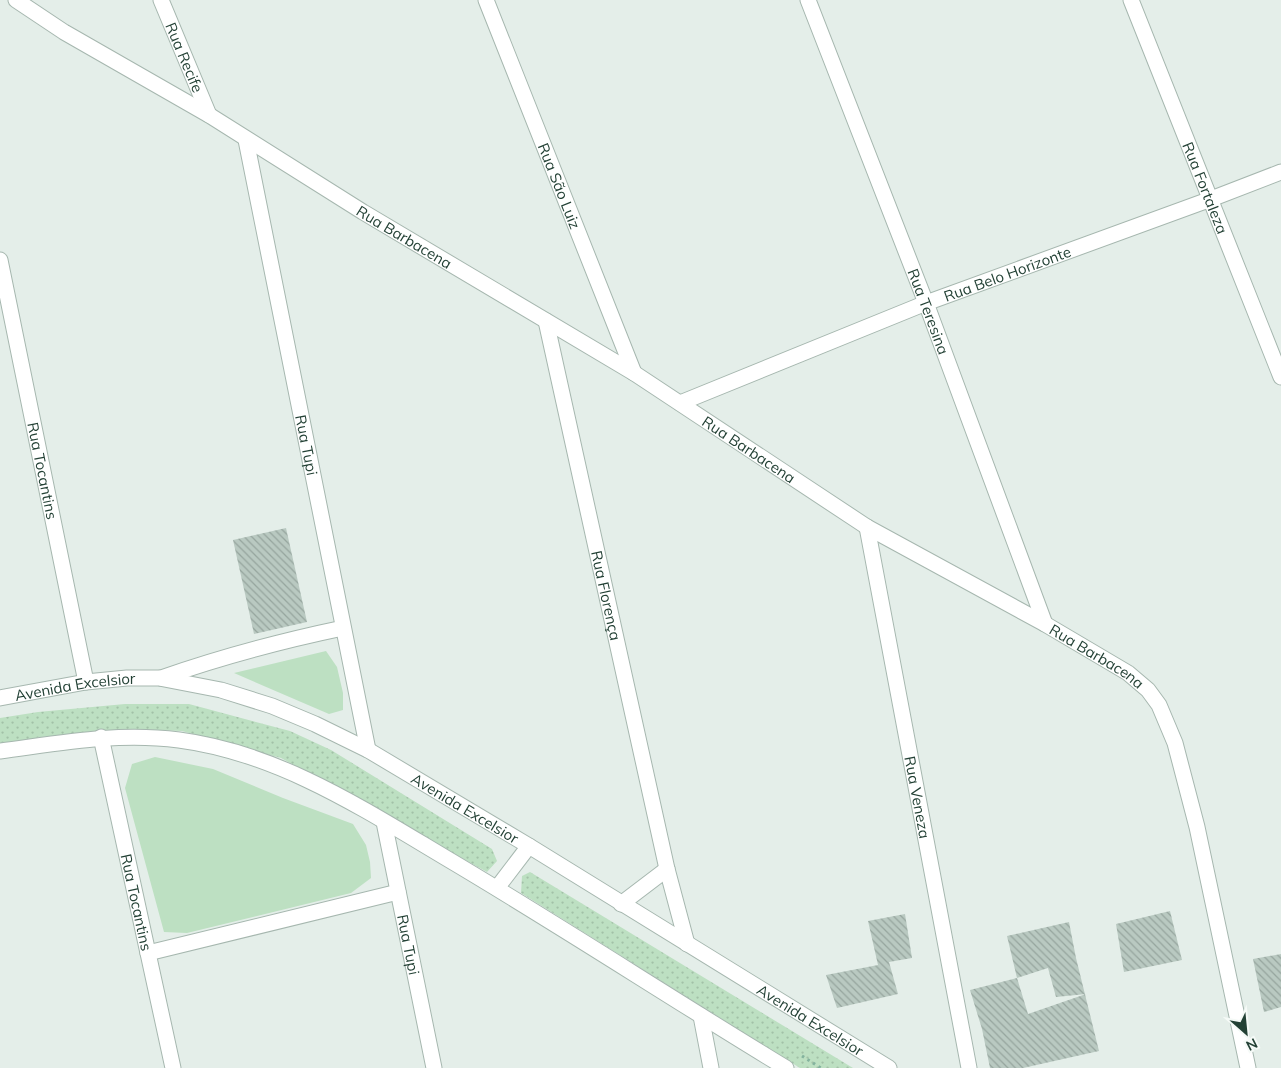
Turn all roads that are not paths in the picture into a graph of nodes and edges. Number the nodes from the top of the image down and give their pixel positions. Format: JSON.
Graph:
{"nodes":[{"id":1,"x":16,"y":0,"type":"edge"},
{"id":2,"x":161,"y":0,"type":"edge"},
{"id":3,"x":486,"y":0,"type":"edge"},
{"id":4,"x":808,"y":0,"type":"edge"},
{"id":5,"x":1130,"y":0,"type":"edge"},
{"id":6,"x":209,"y":115,"type":"junction"},
{"id":7,"x":246,"y":140,"type":"junction"},
{"id":8,"x":1281,"y":172,"type":"edge"},
{"id":9,"x":1211,"y":200,"type":"junction"},
{"id":10,"x":0,"y":260,"type":"edge"},
{"id":11,"x":926,"y":303,"type":"junction"},
{"id":12,"x":546,"y":321,"type":"junction"},
{"id":13,"x":634,"y":373,"type":"junction"},
{"id":14,"x":1281,"y":377,"type":"edge"},
{"id":15,"x":680,"y":403,"type":"junction"},
{"id":16,"x":868,"y":527,"type":"junction"},
{"id":17,"x":1045,"y":624,"type":"junction"},
{"id":18,"x":343,"y":628,"type":"junction"},
{"id":19,"x":159,"y":678,"type":"junction"},
{"id":20,"x":86,"y":682,"type":"junction"},
{"id":21,"x":0,"y":698,"type":"edge"},
{"id":22,"x":102,"y":737,"type":"junction"},
{"id":23,"x":368,"y":750,"type":"junction"},
{"id":24,"x":0,"y":751,"type":"edge"},
{"id":25,"x":384,"y":822,"type":"junction"},
{"id":26,"x":529,"y":846,"type":"junction"},
{"id":27,"x":667,"y":869,"type":"junction"},
{"id":28,"x":497,"y":888,"type":"junction"},
{"id":29,"x":398,"y":892,"type":"junction"},
{"id":30,"x":621,"y":904,"type":"junction"},
{"id":31,"x":687,"y":944,"type":"junction"},
{"id":32,"x":148,"y":954,"type":"junction"},
{"id":33,"x":701,"y":1016,"type":"junction"},
{"id":34,"x":172,"y":1068,"type":"edge"},
{"id":35,"x":434,"y":1068,"type":"edge"},
{"id":36,"x":711,"y":1068,"type":"edge"},
{"id":37,"x":786,"y":1068,"type":"edge"},
{"id":38,"x":889,"y":1068,"type":"edge"},
{"id":39,"x":969,"y":1068,"type":"edge"},
{"id":40,"x":1248,"y":1068,"type":"edge"}],
"edges":[{"from":1,"to":6,"type":"street","name":"Rua Barbacena"},
{"from":2,"to":6,"type":"street","name":"Rua Recife"},
{"from":3,"to":13,"type":"street","name":"Rua São Luiz"},
{"from":4,"to":11,"type":"street","name":"Rua Teresina"},
{"from":5,"to":9,"type":"street","name":"Rua Fortaleza"},
{"from":6,"to":7,"type":"street","name":"Rua Barbacena"},
{"from":7,"to":12,"type":"street","name":"Rua Barbacena"},
{"from":7,"to":18,"type":"street","name":"Rua Tupi"},
{"from":8,"to":9,"type":"street","name":"Rua Belo Horizonte"},
{"from":9,"to":11,"type":"street","name":"Rua Belo Horizonte"},
{"from":9,"to":14,"type":"street","name":"Rua Fortaleza"},
{"from":10,"to":20,"type":"street","name":"Rua Tocantins"},
{"from":11,"to":15,"type":"street","name":"Rua Belo Horizonte"},
{"from":11,"to":17,"type":"street","name":"Rua Teresina"},
{"from":12,"to":13,"type":"street","name":"Rua Barbacena"},
{"from":12,"to":27,"type":"street","name":"Rua Florença"},
{"from":13,"to":15,"type":"street","name":"Rua Barbacena"},
{"from":15,"to":16,"type":"street","name":"Rua Barbacena"},
{"from":16,"to":17,"type":"street","name":"Rua Barbacena"},
{"from":16,"to":39,"type":"street","name":"Rua Veneza"},
{"from":17,"to":40,"type":"street","name":"Rua Barbacena"},
{"from":18,"to":19,"type":"street"},
{"from":18,"to":23,"type":"street","name":"Rua Tupi"},
{"from":19,"to":20,"type":"street","name":"Avenida Excelsior"},
{"from":19,"to":23,"type":"street","name":"Avenida Excelsior"},
{"from":20,"to":21,"type":"street","name":"Avenida Excelsior"},
{"from":22,"to":24,"type":"street"},
{"from":22,"to":25,"type":"street"},
{"from":22,"to":32,"type":"street","name":"Rua Tocantins"},
{"from":23,"to":26,"type":"street","name":"Avenida Excelsior"},
{"from":25,"to":28,"type":"street"},
{"from":25,"to":29,"type":"street","name":"Rua Tupi"},
{"from":26,"to":28,"type":"street"},
{"from":26,"to":30,"type":"street","name":"Avenida Excelsior"},
{"from":27,"to":30,"type":"street"},
{"from":27,"to":31,"type":"street","name":"Rua Florença"},
{"from":28,"to":33,"type":"street"},
{"from":29,"to":32,"type":"street"},
{"from":29,"to":35,"type":"street","name":"Rua Tupi"},
{"from":30,"to":31,"type":"street","name":"Avenida Excelsior"},
{"from":31,"to":38,"type":"street","name":"Avenida Excelsior"},
{"from":32,"to":34,"type":"street","name":"Rua Tocantins"},
{"from":33,"to":36,"type":"street"},
{"from":33,"to":37,"type":"street"}]}
